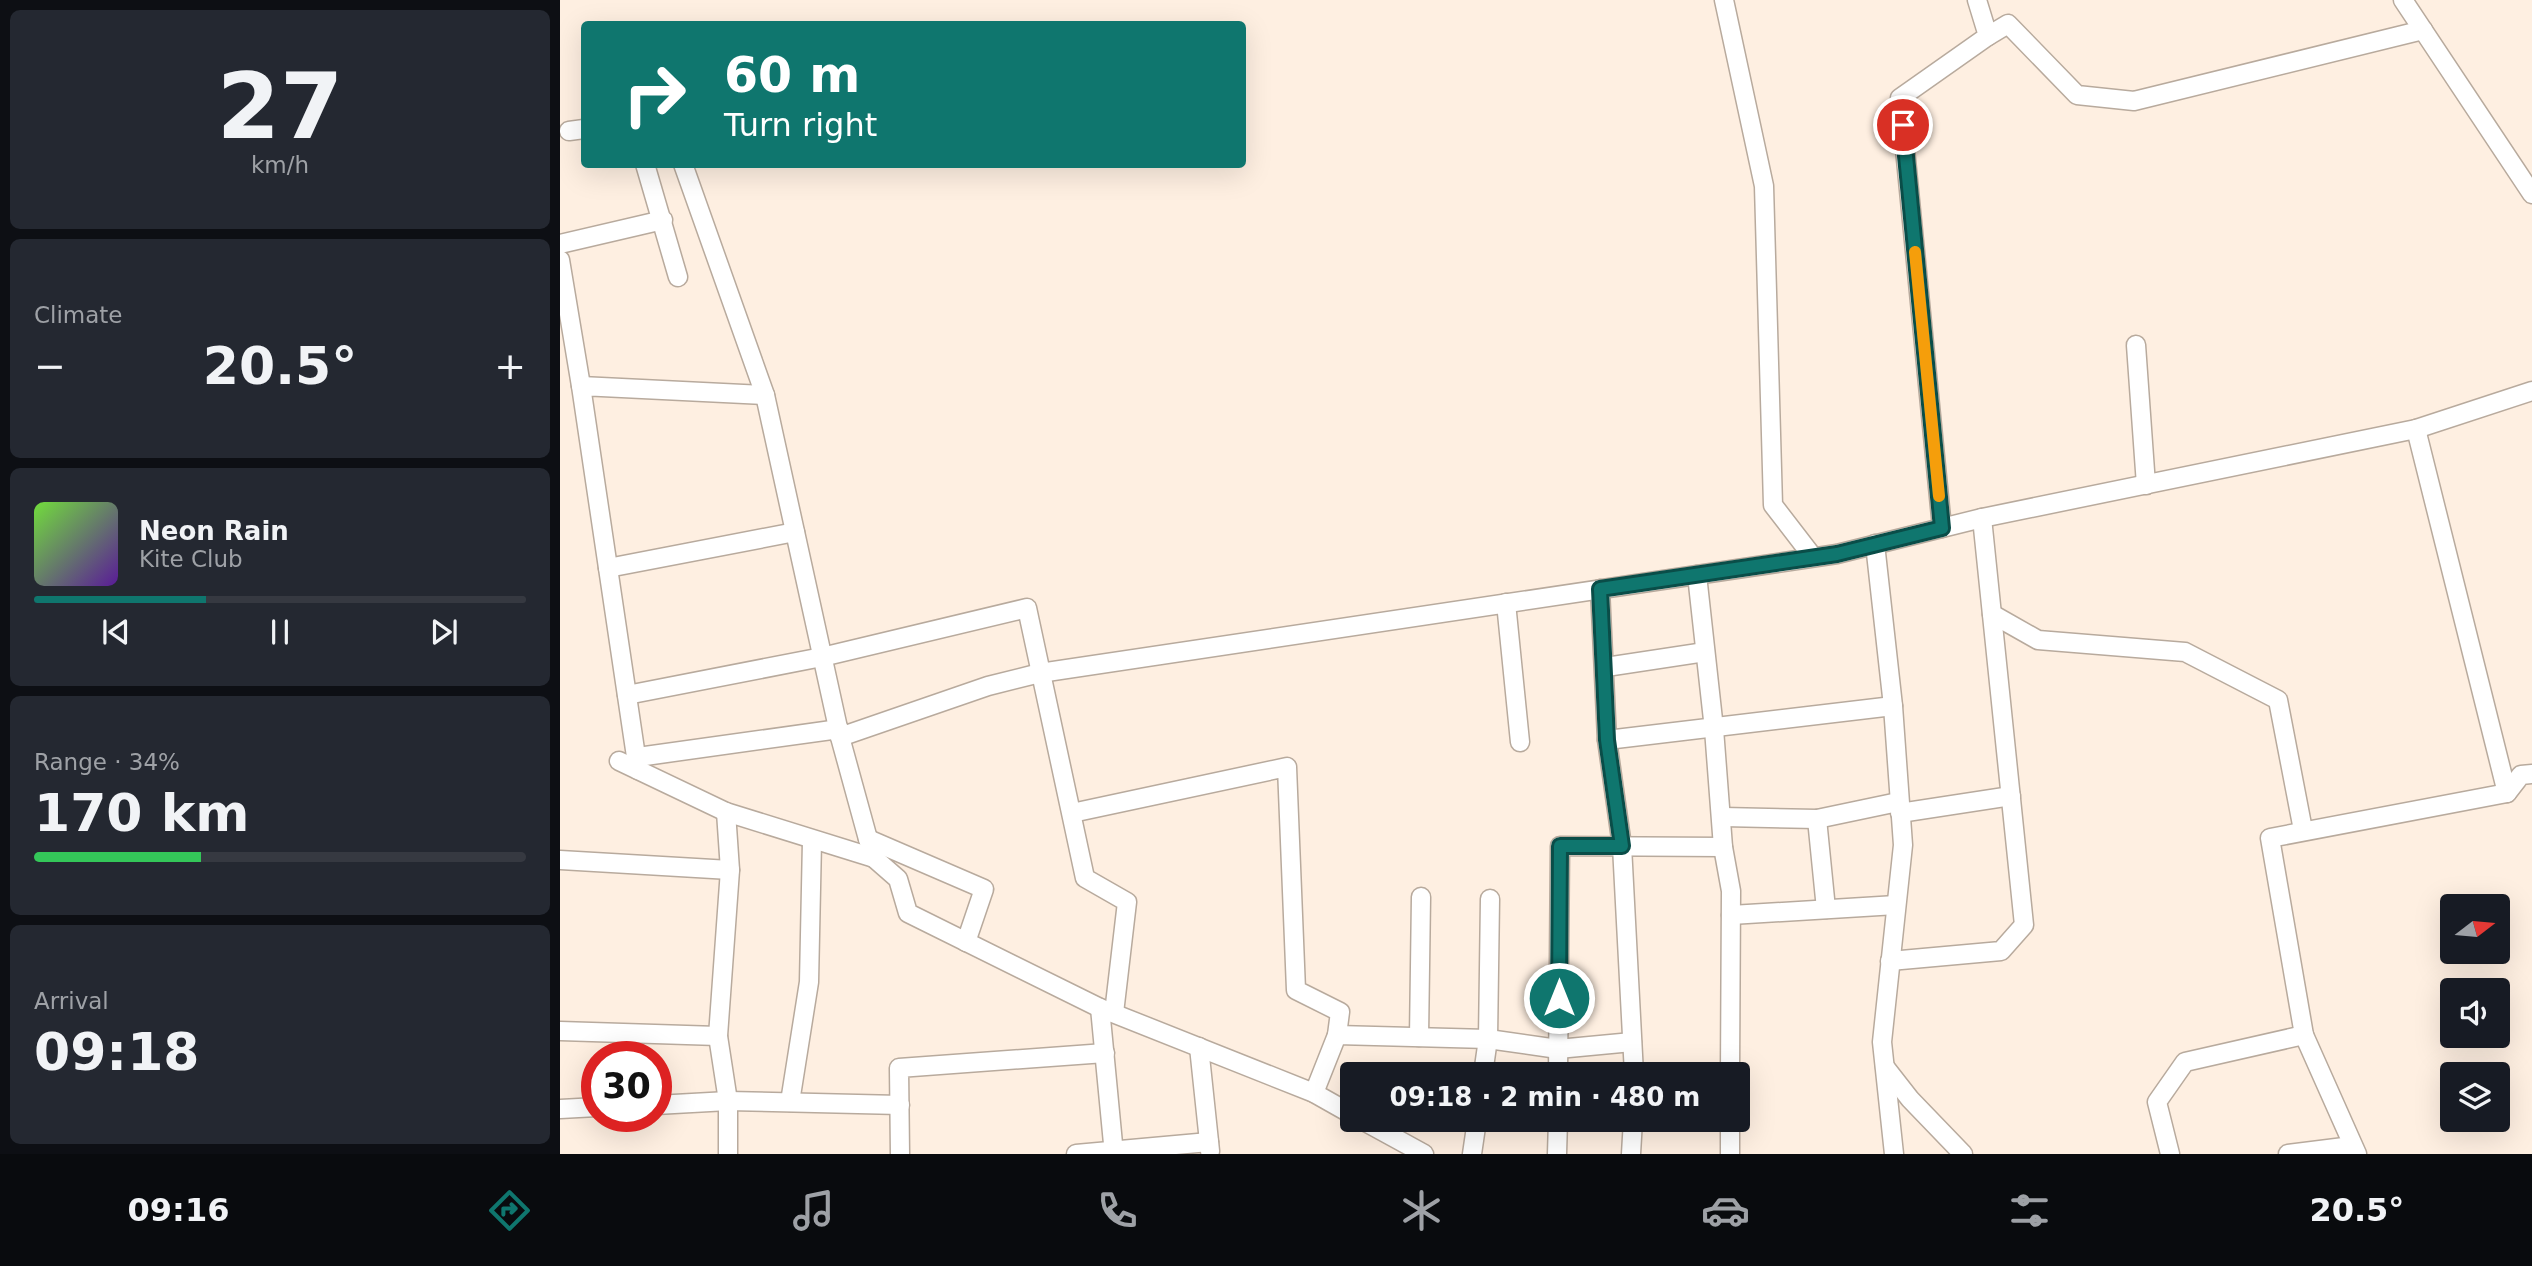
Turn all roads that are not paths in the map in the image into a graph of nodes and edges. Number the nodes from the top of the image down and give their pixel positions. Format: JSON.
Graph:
{"nodes":[{"id":1,"x":1724,"y":0,"type":"edge"},
{"id":2,"x":1977,"y":0,"type":"edge"},
{"id":3,"x":2403,"y":0,"type":"edge"},
{"id":4,"x":2423,"y":30,"type":"junction"},
{"id":5,"x":1987,"y":36,"type":"junction"},
{"id":6,"x":646,"y":168,"type":"edge"},
{"id":7,"x":683,"y":168,"type":"edge"},
{"id":8,"x":2532,"y":194,"type":"edge"},
{"id":9,"x":663,"y":220,"type":"junction"},
{"id":10,"x":560,"y":244,"type":"edge"},
{"id":11,"x":560,"y":260,"type":"edge"},
{"id":12,"x":678,"y":277,"type":"dead end"},
{"id":13,"x":2136,"y":345,"type":"dead end"},
{"id":14,"x":581,"y":386,"type":"junction"},
{"id":15,"x":2532,"y":391,"type":"edge"},
{"id":16,"x":765,"y":395,"type":"junction"},
{"id":17,"x":2416,"y":429,"type":"junction"},
{"id":18,"x":2146,"y":485,"type":"junction"},
{"id":19,"x":1982,"y":518,"type":"junction"},
{"id":20,"x":1942,"y":528,"type":"junction"},
{"id":21,"x":795,"y":532,"type":"junction"},
{"id":22,"x":1875,"y":544,"type":"junction"},
{"id":23,"x":1813,"y":557,"type":"junction"},
{"id":24,"x":608,"y":568,"type":"junction"},
{"id":25,"x":1697,"y":575,"type":"junction"},
{"id":26,"x":1600,"y":589,"type":"junction"},
{"id":27,"x":1506,"y":603,"type":"junction"},
{"id":28,"x":1992,"y":614,"type":"junction"},
{"id":29,"x":1705,"y":652,"type":"junction"},
{"id":30,"x":822,"y":657,"type":"junction"},
{"id":31,"x":1606,"y":667,"type":"junction"},
{"id":32,"x":1040,"y":673,"type":"junction"},
{"id":33,"x":627,"y":695,"type":"junction"},
{"id":34,"x":1893,"y":706,"type":"junction"},
{"id":35,"x":1714,"y":729,"type":"junction"},
{"id":36,"x":839,"y":733,"type":"junction"},
{"id":37,"x":1607,"y":740,"type":"junction"},
{"id":38,"x":1521,"y":742,"type":"dead end"},
{"id":39,"x":619,"y":761,"type":"dead end"},
{"id":40,"x":638,"y":763,"type":"junction"},
{"id":41,"x":2532,"y":774,"type":"edge"},
{"id":42,"x":2507,"y":793,"type":"junction"},
{"id":43,"x":2011,"y":796,"type":"junction"},
{"id":44,"x":1899,"y":808,"type":"junction"},
{"id":45,"x":726,"y":812,"type":"junction"},
{"id":46,"x":1072,"y":813,"type":"junction"},
{"id":47,"x":1723,"y":817,"type":"junction"},
{"id":48,"x":1817,"y":819,"type":"junction"},
{"id":49,"x":2303,"y":830,"type":"junction"},
{"id":50,"x":868,"y":839,"type":"junction"},
{"id":51,"x":812,"y":841,"type":"junction"},
{"id":52,"x":1622,"y":846,"type":"junction"},
{"id":53,"x":1723,"y":847,"type":"junction"},
{"id":54,"x":874,"y":858,"type":"junction"},
{"id":55,"x":560,"y":860,"type":"edge"},
{"id":56,"x":730,"y":870,"type":"junction"},
{"id":57,"x":1422,"y":897,"type":"dead end"},
{"id":58,"x":1490,"y":899,"type":"dead end"},
{"id":59,"x":1896,"y":905,"type":"junction"},
{"id":60,"x":1826,"y":909,"type":"junction"},
{"id":61,"x":1731,"y":915,"type":"junction"},
{"id":62,"x":966,"y":942,"type":"junction"},
{"id":63,"x":1891,"y":961,"type":"junction"},
{"id":64,"x":1107,"y":1010,"type":"junction"},
{"id":65,"x":560,"y":1031,"type":"edge"},
{"id":66,"x":1337,"y":1035,"type":"junction"},
{"id":67,"x":2304,"y":1035,"type":"junction"},
{"id":68,"x":718,"y":1036,"type":"junction"},
{"id":69,"x":1419,"y":1037,"type":"junction"},
{"id":70,"x":1488,"y":1039,"type":"junction"},
{"id":71,"x":1632,"y":1042,"type":"junction"},
{"id":72,"x":1199,"y":1047,"type":"junction"},
{"id":73,"x":1558,"y":1049,"type":"junction"},
{"id":74,"x":1105,"y":1053,"type":"junction"},
{"id":75,"x":1485,"y":1062,"type":"edge"},
{"id":76,"x":1558,"y":1062,"type":"edge"},
{"id":77,"x":1633,"y":1062,"type":"edge"},
{"id":78,"x":1730,"y":1062,"type":"edge"},
{"id":79,"x":1885,"y":1067,"type":"junction"},
{"id":80,"x":1314,"y":1093,"type":"junction"},
{"id":81,"x":728,"y":1101,"type":"junction"},
{"id":82,"x":790,"y":1102,"type":"junction"},
{"id":83,"x":672,"y":1104,"type":"edge"},
{"id":84,"x":900,"y":1105,"type":"junction"},
{"id":85,"x":581,"y":1108,"type":"edge"},
{"id":86,"x":1340,"y":1108,"type":"edge"},
{"id":87,"x":560,"y":1109,"type":"edge"},
{"id":88,"x":1383,"y":1132,"type":"edge"},
{"id":89,"x":1475,"y":1132,"type":"edge"},
{"id":90,"x":1558,"y":1132,"type":"edge"},
{"id":91,"x":1632,"y":1132,"type":"edge"},
{"id":92,"x":1730,"y":1132,"type":"edge"},
{"id":93,"x":1209,"y":1148,"type":"edge"},
{"id":94,"x":2354,"y":1150,"type":"edge"},
{"id":95,"x":1416,"y":1152,"type":"edge"},
{"id":96,"x":1114,"y":1153,"type":"edge"},
{"id":97,"x":728,"y":1154,"type":"edge"},
{"id":98,"x":900,"y":1154,"type":"edge"},
{"id":99,"x":1076,"y":1154,"type":"edge"},
{"id":100,"x":1472,"y":1154,"type":"edge"},
{"id":101,"x":1557,"y":1154,"type":"edge"},
{"id":102,"x":1631,"y":1154,"type":"edge"},
{"id":103,"x":1730,"y":1154,"type":"edge"},
{"id":104,"x":1894,"y":1154,"type":"edge"},
{"id":105,"x":1964,"y":1154,"type":"edge"},
{"id":106,"x":2170,"y":1154,"type":"edge"},
{"id":107,"x":2288,"y":1154,"type":"edge"}],
"edges":[{"from":1,"to":23,"type":"street"},
{"from":2,"to":5,"type":"street"},
{"from":3,"to":4,"type":"street"},
{"from":4,"to":5,"type":"street"},
{"from":4,"to":8,"type":"street"},
{"from":5,"to":20,"type":"street"},
{"from":6,"to":9,"type":"street"},
{"from":7,"to":16,"type":"street"},
{"from":9,"to":10,"type":"street"},
{"from":9,"to":12,"type":"street"},
{"from":11,"to":14,"type":"street"},
{"from":13,"to":18,"type":"street"},
{"from":14,"to":16,"type":"street"},
{"from":14,"to":24,"type":"street"},
{"from":15,"to":17,"type":"street"},
{"from":16,"to":21,"type":"street"},
{"from":17,"to":18,"type":"street"},
{"from":17,"to":42,"type":"street"},
{"from":18,"to":19,"type":"street"},
{"from":19,"to":20,"type":"street"},
{"from":19,"to":28,"type":"street"},
{"from":20,"to":22,"type":"street"},
{"from":21,"to":24,"type":"street"},
{"from":21,"to":30,"type":"street"},
{"from":22,"to":23,"type":"street"},
{"from":22,"to":34,"type":"street"},
{"from":23,"to":25,"type":"street"},
{"from":24,"to":33,"type":"street"},
{"from":25,"to":26,"type":"street"},
{"from":25,"to":29,"type":"street"},
{"from":26,"to":27,"type":"street"},
{"from":26,"to":31,"type":"street"},
{"from":27,"to":32,"type":"street"},
{"from":27,"to":38,"type":"street"},
{"from":28,"to":43,"type":"street"},
{"from":28,"to":49,"type":"street"},
{"from":29,"to":31,"type":"street"},
{"from":29,"to":35,"type":"street"},
{"from":30,"to":32,"type":"street"},
{"from":30,"to":33,"type":"street"},
{"from":30,"to":36,"type":"street"},
{"from":31,"to":37,"type":"street"},
{"from":32,"to":36,"type":"street"},
{"from":32,"to":46,"type":"street"},
{"from":33,"to":40,"type":"street"},
{"from":34,"to":35,"type":"street"},
{"from":34,"to":44,"type":"street"},
{"from":35,"to":37,"type":"street"},
{"from":35,"to":47,"type":"street"},
{"from":36,"to":40,"type":"street"},
{"from":36,"to":50,"type":"street"},
{"from":37,"to":52,"type":"street"},
{"from":39,"to":40,"type":"street"},
{"from":40,"to":45,"type":"street"},
{"from":41,"to":42,"type":"street"},
{"from":42,"to":49,"type":"street"},
{"from":43,"to":44,"type":"street"},
{"from":43,"to":63,"type":"street"},
{"from":44,"to":48,"type":"street"},
{"from":44,"to":59,"type":"street"},
{"from":45,"to":51,"type":"street"},
{"from":45,"to":56,"type":"street"},
{"from":46,"to":64,"type":"street"},
{"from":46,"to":66,"type":"street"},
{"from":47,"to":48,"type":"street"},
{"from":47,"to":53,"type":"street"},
{"from":48,"to":60,"type":"street"},
{"from":49,"to":67,"type":"street"},
{"from":50,"to":54,"type":"street"},
{"from":50,"to":62,"type":"street"},
{"from":51,"to":54,"type":"street"},
{"from":51,"to":82,"type":"street"},
{"from":52,"to":53,"type":"street"},
{"from":52,"to":71,"type":"street"},
{"from":52,"to":73,"type":"street"},
{"from":53,"to":61,"type":"street"},
{"from":54,"to":62,"type":"street"},
{"from":55,"to":56,"type":"street"},
{"from":56,"to":68,"type":"street"},
{"from":57,"to":69,"type":"street"},
{"from":58,"to":70,"type":"street"},
{"from":59,"to":60,"type":"street"},
{"from":59,"to":63,"type":"street"},
{"from":60,"to":61,"type":"street"},
{"from":61,"to":78,"type":"street"},
{"from":62,"to":64,"type":"street"},
{"from":63,"to":79,"type":"street"},
{"from":64,"to":72,"type":"street"},
{"from":64,"to":74,"type":"street"},
{"from":65,"to":68,"type":"street"},
{"from":66,"to":69,"type":"street"},
{"from":66,"to":80,"type":"street"},
{"from":67,"to":94,"type":"street"},
{"from":67,"to":106,"type":"street"},
{"from":68,"to":81,"type":"street"},
{"from":69,"to":70,"type":"street"},
{"from":70,"to":73,"type":"street"},
{"from":70,"to":75,"type":"street"},
{"from":71,"to":73,"type":"street"},
{"from":71,"to":77,"type":"street"},
{"from":72,"to":80,"type":"street"},
{"from":72,"to":93,"type":"street"},
{"from":73,"to":76,"type":"street"},
{"from":74,"to":84,"type":"street"},
{"from":74,"to":96,"type":"street"},
{"from":79,"to":104,"type":"street"},
{"from":79,"to":105,"type":"street"},
{"from":80,"to":86,"type":"street"},
{"from":81,"to":82,"type":"street"},
{"from":81,"to":83,"type":"street"},
{"from":81,"to":97,"type":"street"},
{"from":82,"to":84,"type":"street"},
{"from":84,"to":98,"type":"street"},
{"from":85,"to":87,"type":"street"},
{"from":88,"to":95,"type":"street"},
{"from":89,"to":100,"type":"street"},
{"from":90,"to":101,"type":"street"},
{"from":91,"to":102,"type":"street"},
{"from":92,"to":103,"type":"street"},
{"from":93,"to":96,"type":"street"},
{"from":94,"to":107,"type":"street"},
{"from":96,"to":99,"type":"street"}]}
